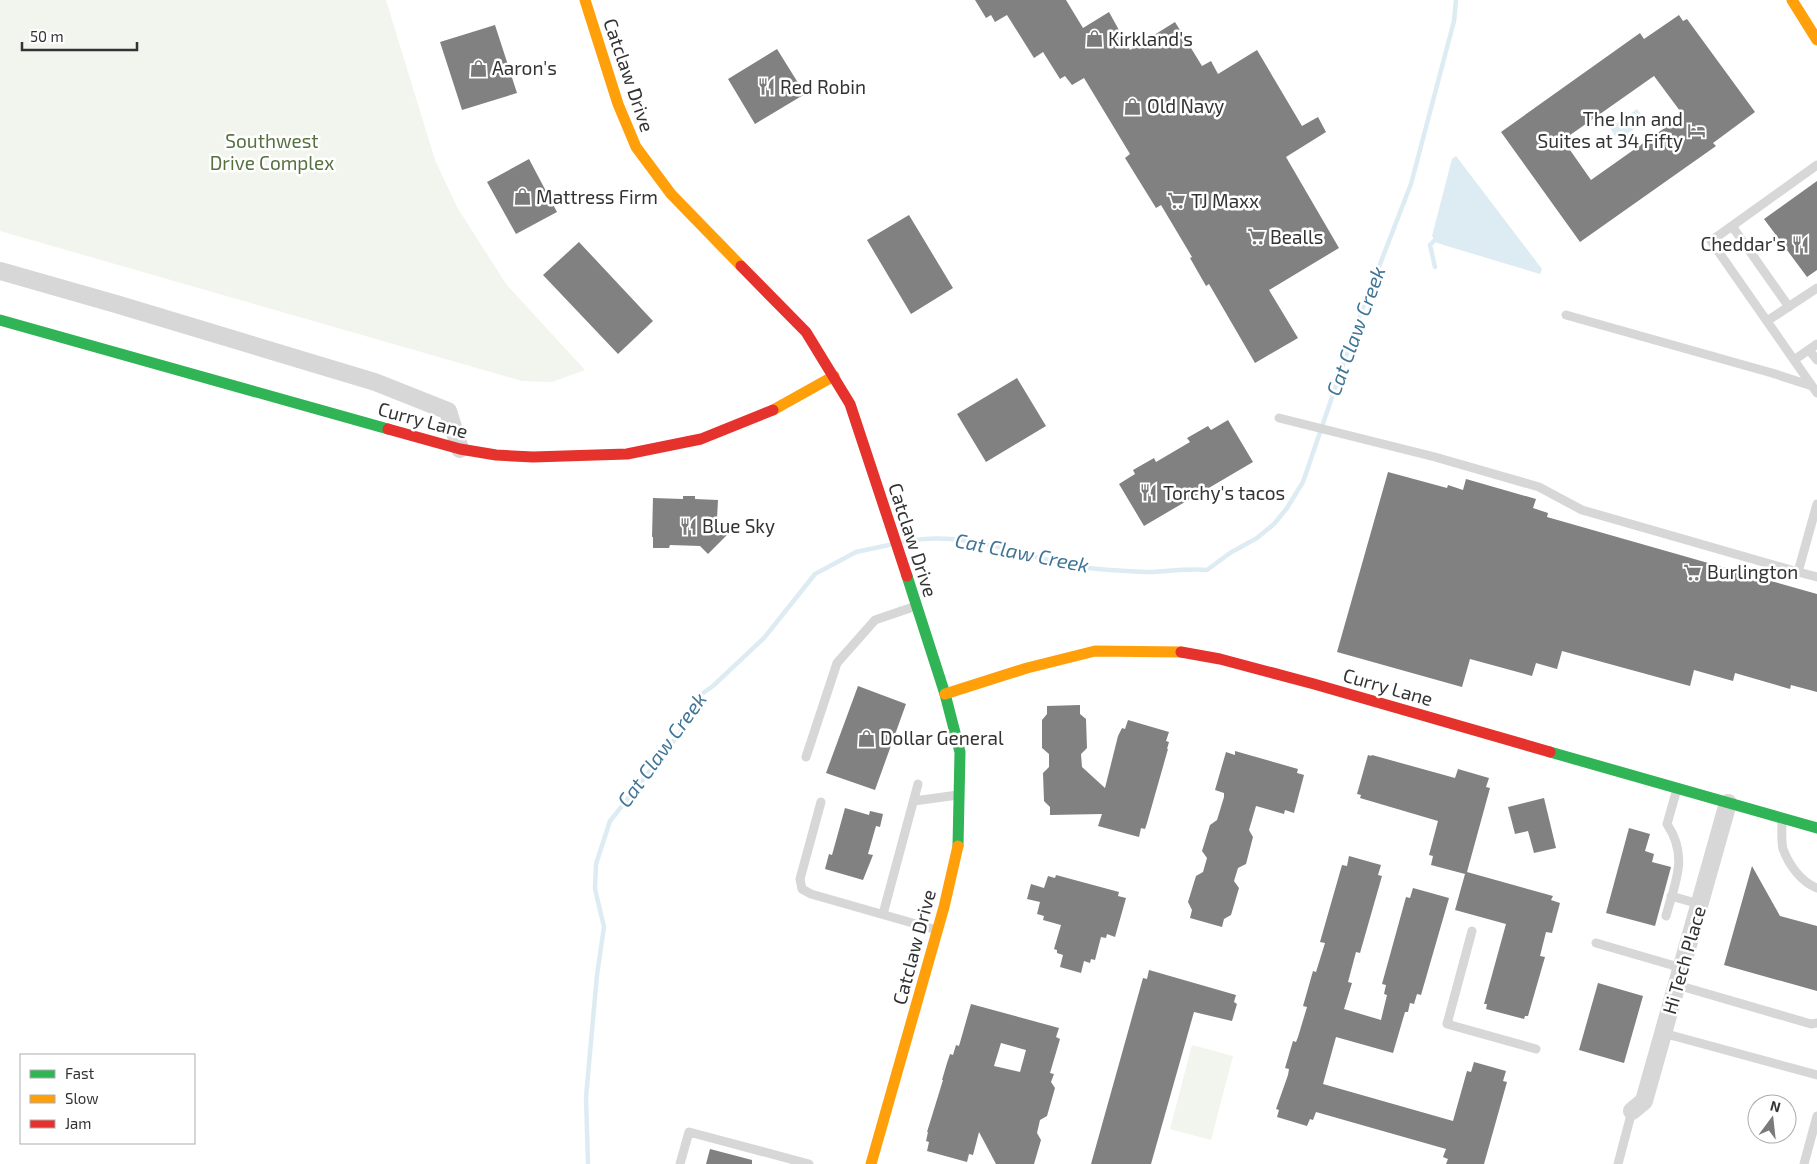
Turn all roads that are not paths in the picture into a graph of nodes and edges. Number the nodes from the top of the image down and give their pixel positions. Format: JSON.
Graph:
{"nodes":[{"id":1,"x":585,"y":0,"type":"edge"},
{"id":2,"x":1792,"y":0,"type":"edge"},
{"id":3,"x":1817,"y":40,"type":"edge"},
{"id":4,"x":1817,"y":165,"type":"edge"},
{"id":5,"x":1732,"y":226,"type":"junction"},
{"id":6,"x":0,"y":271,"type":"edge"},
{"id":7,"x":1817,"y":288,"type":"edge"},
{"id":8,"x":1789,"y":307,"type":"junction"},
{"id":9,"x":1566,"y":315,"type":"dead end"},
{"id":10,"x":0,"y":320,"type":"edge"},
{"id":11,"x":1767,"y":321,"type":"junction"},
{"id":12,"x":1817,"y":344,"type":"edge"},
{"id":13,"x":1809,"y":350,"type":"junction"},
{"id":14,"x":1794,"y":360,"type":"junction"},
{"id":15,"x":1817,"y":360,"type":"edge"},
{"id":16,"x":1817,"y":370,"type":"edge"},
{"id":17,"x":834,"y":376,"type":"junction"},
{"id":18,"x":1814,"y":390,"type":"edge"},
{"id":19,"x":1280,"y":418,"type":"dead end"},
{"id":20,"x":460,"y":449,"type":"junction"},
{"id":21,"x":1817,"y":504,"type":"edge"},
{"id":22,"x":1798,"y":572,"type":"junction"},
{"id":23,"x":1817,"y":577,"type":"edge"},
{"id":24,"x":916,"y":606,"type":"junction"},
{"id":25,"x":945,"y":694,"type":"junction"},
{"id":26,"x":806,"y":757,"type":"dead end"},
{"id":27,"x":918,"y":784,"type":"dead end"},
{"id":28,"x":1678,"y":789,"type":"junction"},
{"id":29,"x":960,"y":794,"type":"junction"},
{"id":30,"x":914,"y":801,"type":"junction"},
{"id":31,"x":821,"y":802,"type":"dead end"},
{"id":32,"x":1728,"y":803,"type":"junction"},
{"id":33,"x":1782,"y":818,"type":"junction"},
{"id":34,"x":1817,"y":828,"type":"edge"},
{"id":35,"x":1817,"y":888,"type":"edge"},
{"id":36,"x":1671,"y":896,"type":"junction"},
{"id":37,"x":1699,"y":904,"type":"junction"},
{"id":38,"x":883,"y":914,"type":"junction"},
{"id":39,"x":1666,"y":916,"type":"dead end"},
{"id":40,"x":937,"y":930,"type":"junction"},
{"id":41,"x":1472,"y":931,"type":"dead end"},
{"id":42,"x":1596,"y":943,"type":"dead end"},
{"id":43,"x":1682,"y":968,"type":"junction"},
{"id":44,"x":1677,"y":985,"type":"junction"},
{"id":45,"x":1817,"y":1023,"type":"edge"},
{"id":46,"x":1663,"y":1033,"type":"junction"},
{"id":47,"x":1536,"y":1049,"type":"dead end"},
{"id":48,"x":1817,"y":1075,"type":"edge"},
{"id":49,"x":1632,"y":1111,"type":"joint"},
{"id":50,"x":1817,"y":1116,"type":"edge"},
{"id":51,"x":787,"y":1161,"type":"edge"},
{"id":52,"x":680,"y":1164,"type":"edge"},
{"id":53,"x":809,"y":1164,"type":"edge"},
{"id":54,"x":871,"y":1164,"type":"edge"},
{"id":55,"x":1618,"y":1164,"type":"edge"},
{"id":56,"x":1804,"y":1164,"type":"edge"}],
"edges":[{"from":1,"to":17,"type":"street","name":"Catclaw Drive"},
{"from":2,"to":3,"type":"street"},
{"from":4,"to":5,"type":"lane"},
{"from":5,"to":8,"type":"lane"},
{"from":5,"to":11,"type":"lane"},
{"from":6,"to":20,"type":"street"},
{"from":7,"to":8,"type":"lane"},
{"from":8,"to":11,"type":"lane"},
{"from":9,"to":18,"type":"lane"},
{"from":10,"to":20,"type":"street","name":"Curry Lane"},
{"from":11,"to":14,"type":"lane"},
{"from":12,"to":13,"type":"lane"},
{"from":13,"to":14,"type":"lane"},
{"from":13,"to":15,"type":"lane"},
{"from":14,"to":18,"type":"lane"},
{"from":15,"to":16,"type":"lane"},
{"from":17,"to":20,"type":"street","name":"Curry Lane"},
{"from":17,"to":24,"type":"street","name":"Catclaw Drive"},
{"from":19,"to":22,"type":"lane"},
{"from":21,"to":22,"type":"lane"},
{"from":22,"to":23,"type":"lane"},
{"from":24,"to":25,"type":"street","name":"Catclaw Drive"},
{"from":24,"to":26,"type":"lane"},
{"from":25,"to":28,"type":"street","name":"Curry Lane"},
{"from":25,"to":29,"type":"street","name":"Catclaw Drive"},
{"from":27,"to":30,"type":"lane"},
{"from":28,"to":32,"type":"street","name":"Curry Lane"},
{"from":28,"to":36,"type":"lane"},
{"from":29,"to":30,"type":"lane"},
{"from":29,"to":40,"type":"street","name":"Catclaw Drive"},
{"from":30,"to":38,"type":"lane"},
{"from":31,"to":38,"type":"lane"},
{"from":32,"to":33,"type":"street","name":"Curry Lane"},
{"from":32,"to":37,"type":"street","name":"Hi Tech Place"},
{"from":33,"to":34,"type":"street","name":"Curry Lane"},
{"from":33,"to":35,"type":"lane"},
{"from":36,"to":37,"type":"lane"},
{"from":36,"to":39,"type":"lane"},
{"from":37,"to":43,"type":"street","name":"Hi Tech Place"},
{"from":38,"to":40,"type":"lane"},
{"from":40,"to":54,"type":"street","name":"Catclaw Drive"},
{"from":41,"to":47,"type":"lane"},
{"from":42,"to":43,"type":"lane"},
{"from":43,"to":44,"type":"street","name":"Hi Tech Place"},
{"from":44,"to":45,"type":"lane"},
{"from":44,"to":46,"type":"street","name":"Hi Tech Place"},
{"from":46,"to":48,"type":"lane"},
{"from":46,"to":49,"type":"street","name":"Hi Tech Place"},
{"from":49,"to":55,"type":"lane"},
{"from":50,"to":56,"type":"lane"},
{"from":51,"to":52,"type":"lane"},
{"from":51,"to":53,"type":"lane"}]}
